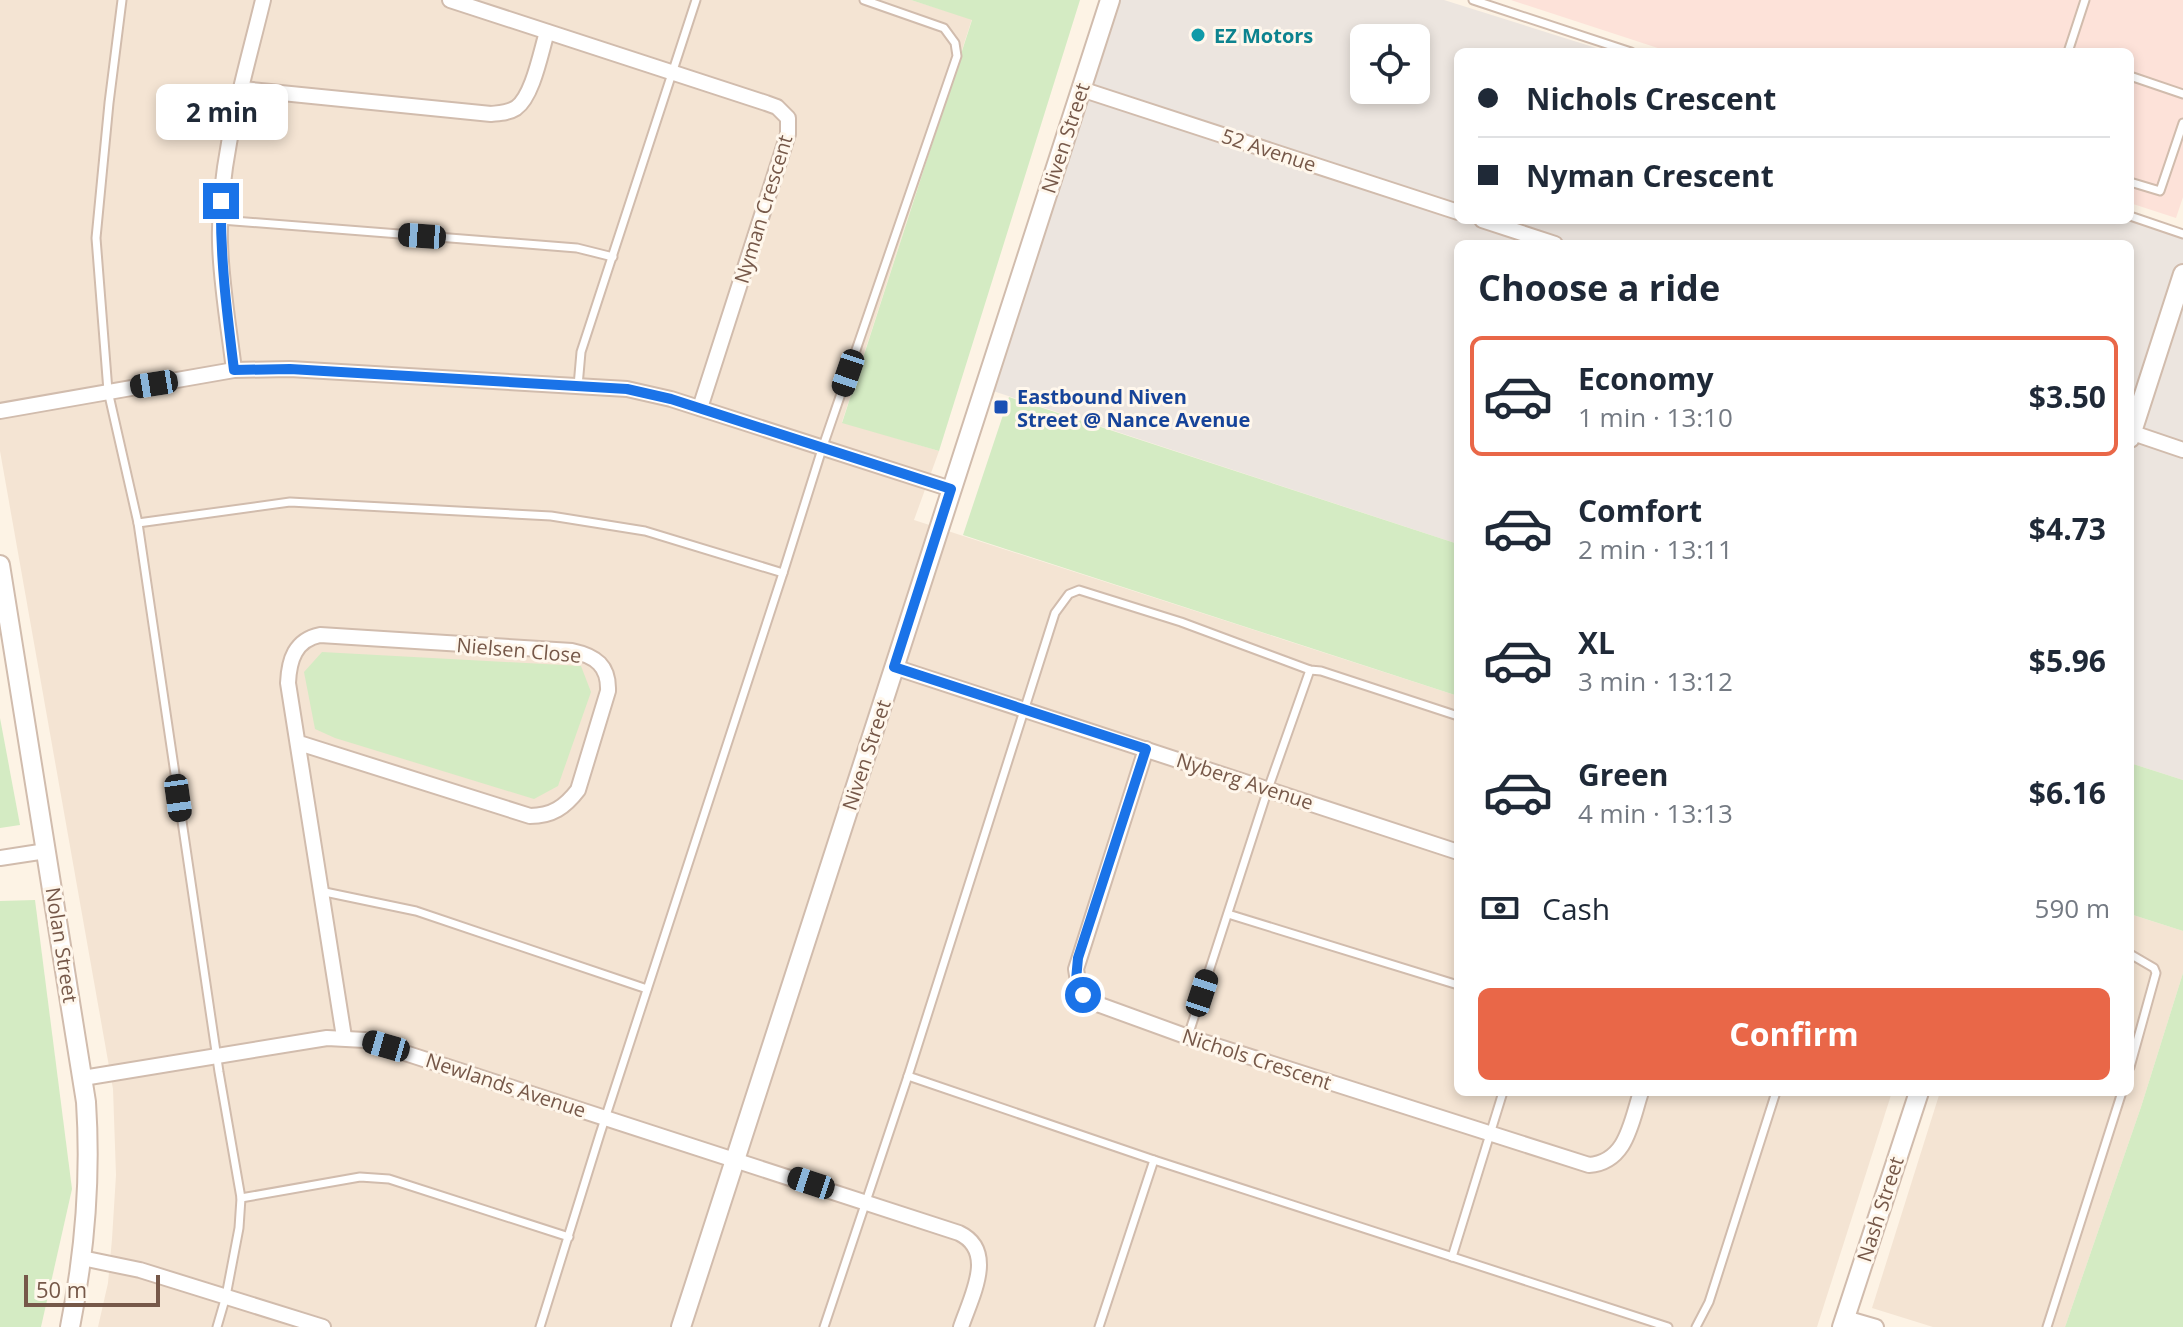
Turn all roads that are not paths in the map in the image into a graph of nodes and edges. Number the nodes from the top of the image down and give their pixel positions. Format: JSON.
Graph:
{"nodes":[{"id":1,"x":122,"y":0,"type":"edge"},
{"id":2,"x":263,"y":0,"type":"edge"},
{"id":3,"x":450,"y":0,"type":"edge"},
{"id":4,"x":696,"y":0,"type":"edge"},
{"id":5,"x":864,"y":0,"type":"edge"},
{"id":6,"x":1110,"y":0,"type":"edge"},
{"id":7,"x":1473,"y":0,"type":"edge"},
{"id":8,"x":2085,"y":0,"type":"edge"},
{"id":9,"x":547,"y":32,"type":"junction"},
{"id":10,"x":1619,"y":48,"type":"edge"},
{"id":11,"x":2069,"y":48,"type":"edge"},
{"id":12,"x":673,"y":73,"type":"junction"},
{"id":13,"x":2134,"y":77,"type":"edge"},
{"id":14,"x":242,"y":89,"type":"junction"},
{"id":15,"x":1081,"y":89,"type":"junction"},
{"id":16,"x":2183,"y":94,"type":"edge"},
{"id":17,"x":2183,"y":123,"type":"edge"},
{"id":18,"x":2134,"y":183,"type":"edge"},
{"id":19,"x":1454,"y":211,"type":"edge"},
{"id":20,"x":2134,"y":217,"type":"edge"},
{"id":21,"x":221,"y":220,"type":"junction"},
{"id":22,"x":1494,"y":224,"type":"edge"},
{"id":23,"x":2183,"y":234,"type":"edge"},
{"id":24,"x":1543,"y":240,"type":"edge"},
{"id":25,"x":613,"y":257,"type":"junction"},
{"id":26,"x":2183,"y":274,"type":"edge"},
{"id":27,"x":234,"y":370,"type":"junction"},
{"id":28,"x":578,"y":386,"type":"junction"},
{"id":29,"x":108,"y":391,"type":"junction"},
{"id":30,"x":700,"y":408,"type":"junction"},
{"id":31,"x":0,"y":411,"type":"edge"},
{"id":32,"x":2134,"y":425,"type":"edge"},
{"id":33,"x":2134,"y":435,"type":"edge"},
{"id":34,"x":822,"y":449,"type":"junction"},
{"id":35,"x":2183,"y":450,"type":"edge"},
{"id":36,"x":951,"y":489,"type":"junction"},
{"id":37,"x":138,"y":523,"type":"junction"},
{"id":38,"x":0,"y":565,"type":"edge"},
{"id":39,"x":783,"y":573,"type":"junction"},
{"id":40,"x":894,"y":667,"type":"junction"},
{"id":41,"x":1310,"y":670,"type":"junction"},
{"id":42,"x":1022,"y":709,"type":"junction"},
{"id":43,"x":1454,"y":715,"type":"edge"},
{"id":44,"x":299,"y":743,"type":"junction"},
{"id":45,"x":1146,"y":749,"type":"junction"},
{"id":46,"x":1268,"y":789,"type":"junction"},
{"id":47,"x":46,"y":851,"type":"junction"},
{"id":48,"x":1454,"y":851,"type":"edge"},
{"id":49,"x":0,"y":858,"type":"edge"},
{"id":50,"x":320,"y":891,"type":"junction"},
{"id":51,"x":1228,"y":914,"type":"junction"},
{"id":52,"x":2134,"y":956,"type":"edge"},
{"id":53,"x":1454,"y":984,"type":"edge"},
{"id":54,"x":647,"y":989,"type":"junction"},
{"id":55,"x":344,"y":1037,"type":"junction"},
{"id":56,"x":1188,"y":1037,"type":"junction"},
{"id":57,"x":2134,"y":1053,"type":"edge"},
{"id":58,"x":216,"y":1058,"type":"junction"},
{"id":59,"x":908,"y":1076,"type":"junction"},
{"id":60,"x":83,"y":1078,"type":"junction"},
{"id":61,"x":1502,"y":1096,"type":"edge"},
{"id":62,"x":1640,"y":1096,"type":"edge"},
{"id":63,"x":1775,"y":1096,"type":"edge"},
{"id":64,"x":1918,"y":1096,"type":"edge"},
{"id":65,"x":2121,"y":1096,"type":"edge"},
{"id":66,"x":605,"y":1117,"type":"junction"},
{"id":67,"x":1489,"y":1135,"type":"junction"},
{"id":68,"x":735,"y":1159,"type":"junction"},
{"id":69,"x":1154,"y":1160,"type":"junction"},
{"id":70,"x":241,"y":1198,"type":"junction"},
{"id":71,"x":865,"y":1201,"type":"junction"},
{"id":72,"x":569,"y":1237,"type":"junction"},
{"id":73,"x":1452,"y":1257,"type":"junction"},
{"id":74,"x":82,"y":1258,"type":"junction"},
{"id":75,"x":226,"y":1296,"type":"junction"},
{"id":76,"x":1843,"y":1323,"type":"edge"},
{"id":77,"x":70,"y":1327,"type":"edge"},
{"id":78,"x":217,"y":1327,"type":"edge"},
{"id":79,"x":323,"y":1327,"type":"edge"},
{"id":80,"x":540,"y":1327,"type":"edge"},
{"id":81,"x":681,"y":1327,"type":"edge"},
{"id":82,"x":824,"y":1327,"type":"edge"},
{"id":83,"x":961,"y":1327,"type":"edge"},
{"id":84,"x":1099,"y":1327,"type":"edge"},
{"id":85,"x":1668,"y":1327,"type":"edge"},
{"id":86,"x":1696,"y":1327,"type":"edge"},
{"id":87,"x":1876,"y":1327,"type":"edge"},
{"id":88,"x":2047,"y":1327,"type":"edge"}],
"edges":[{"from":1,"to":29,"type":"lane"},
{"from":2,"to":14,"type":"street"},
{"from":3,"to":9,"type":"street","name":"Nyman Crescent"},
{"from":4,"to":12,"type":"lane"},
{"from":5,"to":34,"type":"lane"},
{"from":6,"to":15,"type":"street","name":"Niven Street"},
{"from":7,"to":10,"type":"lane"},
{"from":8,"to":11,"type":"lane"},
{"from":9,"to":12,"type":"street","name":"Nyman Crescent"},
{"from":9,"to":14,"type":"street"},
{"from":12,"to":25,"type":"lane"},
{"from":12,"to":30,"type":"street","name":"Nyman Crescent"},
{"from":13,"to":16,"type":"lane"},
{"from":14,"to":21,"type":"street"},
{"from":15,"to":19,"type":"street","name":"52 Avenue"},
{"from":15,"to":36,"type":"street","name":"Niven Street"},
{"from":17,"to":18,"type":"lane"},
{"from":20,"to":23,"type":"lane"},
{"from":21,"to":25,"type":"lane"},
{"from":21,"to":27,"type":"street"},
{"from":22,"to":24,"type":"street"},
{"from":25,"to":28,"type":"lane"},
{"from":26,"to":32,"type":"street"},
{"from":27,"to":28,"type":"street"},
{"from":27,"to":29,"type":"street"},
{"from":28,"to":30,"type":"street"},
{"from":29,"to":31,"type":"street"},
{"from":29,"to":37,"type":"lane"},
{"from":30,"to":34,"type":"street"},
{"from":33,"to":35,"type":"street"},
{"from":34,"to":36,"type":"street"},
{"from":34,"to":39,"type":"lane"},
{"from":36,"to":40,"type":"street","name":"Niven Street"},
{"from":37,"to":39,"type":"lane"},
{"from":37,"to":58,"type":"lane"},
{"from":38,"to":47,"type":"street","name":"Nolan Street"},
{"from":39,"to":54,"type":"lane"},
{"from":40,"to":42,"type":"street","name":"Nyberg Avenue"},
{"from":40,"to":68,"type":"street","name":"Niven Street"},
{"from":41,"to":42,"type":"lane"},
{"from":41,"to":43,"type":"lane"},
{"from":41,"to":46,"type":"lane"},
{"from":42,"to":45,"type":"street","name":"Nyberg Avenue"},
{"from":42,"to":59,"type":"lane"},
{"from":44,"to":44,"type":"street","name":"Nielsen Close"},
{"from":44,"to":50,"type":"street","name":"Nielsen Close"},
{"from":45,"to":46,"type":"street","name":"Nyberg Avenue"},
{"from":45,"to":56,"type":"street","name":"Nichols Crescent"},
{"from":46,"to":48,"type":"street","name":"Nyberg Avenue"},
{"from":46,"to":51,"type":"lane"},
{"from":47,"to":49,"type":"street"},
{"from":47,"to":60,"type":"street","name":"Nolan Street"},
{"from":50,"to":54,"type":"lane"},
{"from":50,"to":55,"type":"street","name":"Nielsen Close"},
{"from":51,"to":53,"type":"lane"},
{"from":51,"to":56,"type":"lane"},
{"from":52,"to":57,"type":"lane"},
{"from":54,"to":66,"type":"lane"},
{"from":55,"to":58,"type":"street","name":"Newlands Avenue"},
{"from":55,"to":66,"type":"street","name":"Newlands Avenue"},
{"from":56,"to":67,"type":"street","name":"Nichols Crescent"},
{"from":58,"to":60,"type":"street","name":"Newlands Avenue"},
{"from":58,"to":70,"type":"lane"},
{"from":59,"to":69,"type":"lane"},
{"from":59,"to":71,"type":"lane"},
{"from":60,"to":74,"type":"street","name":"Nolan Street"},
{"from":61,"to":67,"type":"lane"},
{"from":62,"to":67,"type":"street","name":"Nichols Crescent"},
{"from":63,"to":86,"type":"lane"},
{"from":64,"to":76,"type":"street","name":"Nash Street"},
{"from":65,"to":88,"type":"lane"},
{"from":66,"to":68,"type":"street","name":"Newlands Avenue"},
{"from":66,"to":72,"type":"lane"},
{"from":67,"to":73,"type":"lane"},
{"from":68,"to":71,"type":"street","name":"Newlands Avenue"},
{"from":68,"to":81,"type":"street","name":"Niven Street"},
{"from":69,"to":73,"type":"lane"},
{"from":69,"to":84,"type":"lane"},
{"from":70,"to":72,"type":"lane"},
{"from":70,"to":75,"type":"lane"},
{"from":71,"to":82,"type":"lane"},
{"from":71,"to":83,"type":"street","name":"Newlands Avenue"},
{"from":72,"to":80,"type":"lane"},
{"from":73,"to":85,"type":"lane"},
{"from":74,"to":75,"type":"street"},
{"from":74,"to":77,"type":"street","name":"Nolan Street"},
{"from":75,"to":78,"type":"lane"},
{"from":75,"to":79,"type":"street"},
{"from":76,"to":87,"type":"street"}]}
